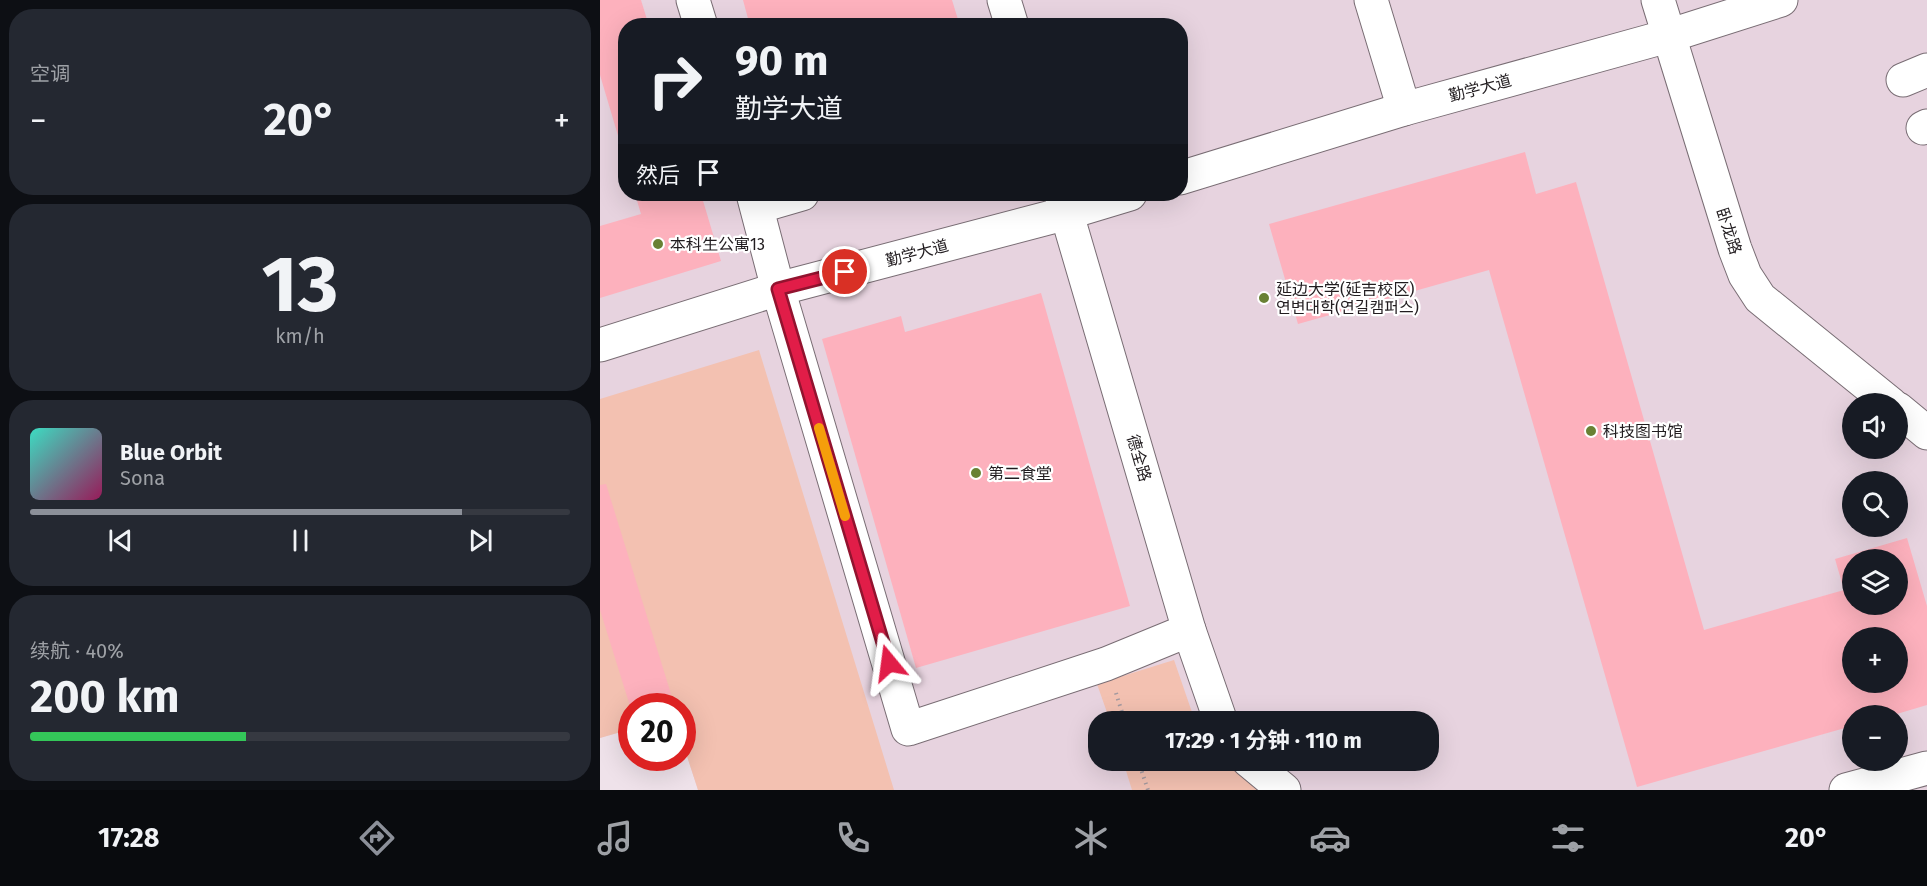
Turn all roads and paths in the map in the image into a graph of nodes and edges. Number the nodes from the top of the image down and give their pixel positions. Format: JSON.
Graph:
{"nodes":[{"id":1,"x":693,"y":0,"type":"edge"},
{"id":2,"x":1004,"y":0,"type":"edge"},
{"id":3,"x":1371,"y":0,"type":"edge"},
{"id":4,"x":1658,"y":0,"type":"edge"},
{"id":5,"x":1781,"y":0,"type":"edge"},
{"id":6,"x":699,"y":18,"type":"edge"},
{"id":7,"x":1010,"y":18,"type":"edge"},
{"id":8,"x":1668,"y":36,"type":"junction"},
{"id":9,"x":1404,"y":109,"type":"junction"},
{"id":10,"x":1188,"y":176,"type":"edge"},
{"id":11,"x":755,"y":201,"type":"edge"},
{"id":12,"x":1064,"y":203,"type":"edge"},
{"id":13,"x":778,"y":289,"type":"junction"},
{"id":14,"x":600,"y":345,"type":"edge"},
{"id":15,"x":1877,"y":393,"type":"edge"},
{"id":16,"x":1908,"y":417,"type":"edge"},
{"id":17,"x":1927,"y":433,"type":"edge"},
{"id":18,"x":1189,"y":630,"type":"junction"},
{"id":19,"x":1217,"y":711,"type":"edge"},
{"id":20,"x":1927,"y":768,"type":"edge"},
{"id":21,"x":1142,"y":771,"type":"edge"},
{"id":22,"x":1261,"y":771,"type":"edge"},
{"id":23,"x":1148,"y":790,"type":"edge"},
{"id":24,"x":1284,"y":790,"type":"edge"},
{"id":25,"x":1846,"y":790,"type":"edge"}],
"edges":[{"from":1,"to":6,"type":"lane"},
{"from":2,"to":7,"type":"lane"},
{"from":3,"to":9,"type":"lane"},
{"from":4,"to":8,"type":"lane","name":"卧龙路"},
{"from":5,"to":8,"type":"lane","name":"勤学大道"},
{"from":8,"to":9,"type":"lane","name":"勤学大道"},
{"from":8,"to":15,"type":"lane","name":"卧龙路"},
{"from":9,"to":10,"type":"lane","name":"勤学大道"},
{"from":11,"to":13,"type":"lane"},
{"from":12,"to":13,"type":"lane","name":"勤学大道"},
{"from":12,"to":18,"type":"lane","name":"德全路"},
{"from":13,"to":14,"type":"lane","name":"勤学大道"},
{"from":13,"to":18,"type":"lane"},
{"from":16,"to":17,"type":"lane"},
{"from":18,"to":19,"type":"lane","name":"德全路"},
{"from":20,"to":25,"type":"lane"},
{"from":21,"to":23,"type":"path"},
{"from":22,"to":24,"type":"lane"}]}
